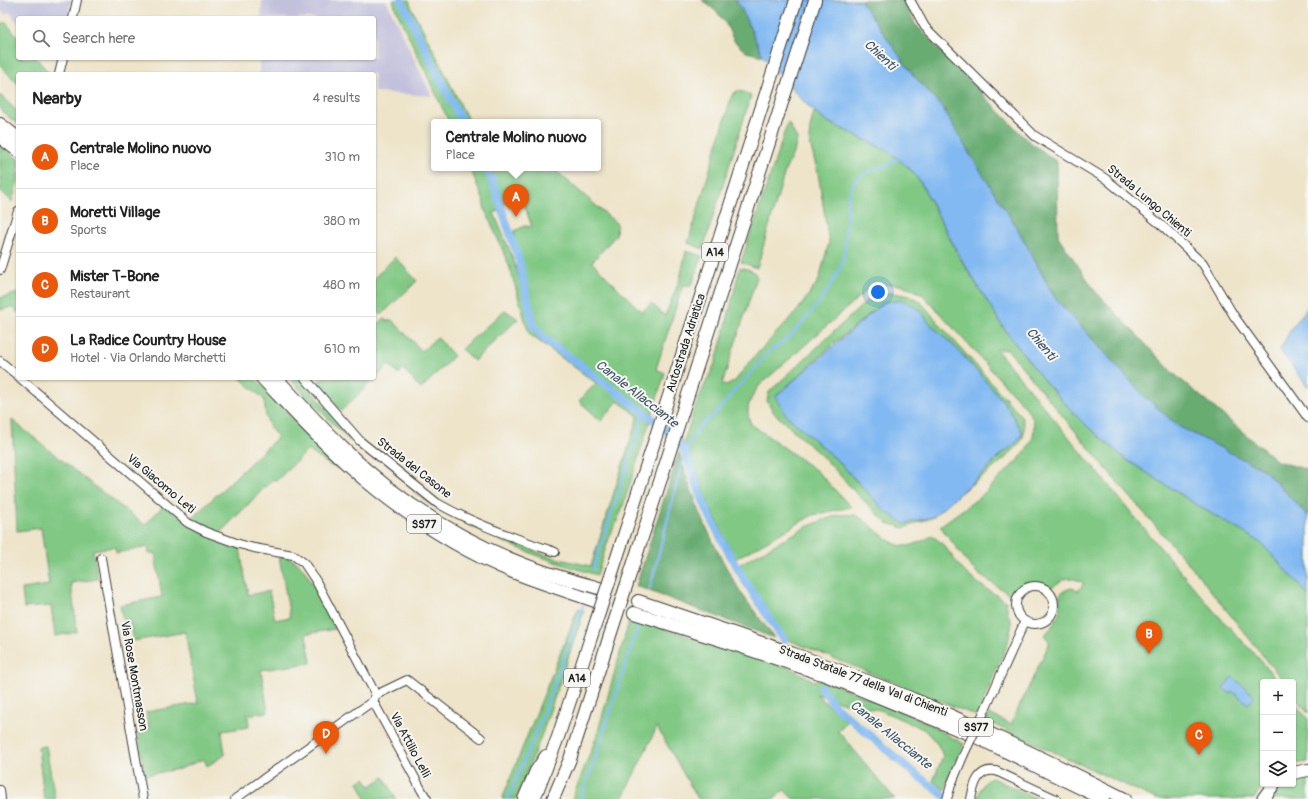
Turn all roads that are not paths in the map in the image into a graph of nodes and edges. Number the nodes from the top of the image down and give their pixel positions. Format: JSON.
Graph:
{"nodes":[{"id":1,"x":77,"y":0,"type":"edge"},
{"id":2,"x":796,"y":0,"type":"edge"},
{"id":3,"x":815,"y":0,"type":"edge"},
{"id":4,"x":910,"y":0,"type":"edge"},
{"id":5,"x":74,"y":16,"type":"edge"},
{"id":6,"x":62,"y":60,"type":"edge"},
{"id":7,"x":60,"y":72,"type":"edge"},
{"id":8,"x":0,"y":124,"type":"edge"},
{"id":9,"x":0,"y":136,"type":"edge"},
{"id":10,"x":16,"y":136,"type":"edge"},
{"id":11,"x":16,"y":149,"type":"edge"},
{"id":12,"x":16,"y":218,"type":"edge"},
{"id":13,"x":0,"y":270,"type":"edge"},
{"id":14,"x":0,"y":361,"type":"edge"},
{"id":15,"x":16,"y":374,"type":"edge"},
{"id":16,"x":22,"y":380,"type":"edge"},
{"id":17,"x":264,"y":380,"type":"edge"},
{"id":18,"x":278,"y":380,"type":"edge"},
{"id":19,"x":307,"y":380,"type":"edge"},
{"id":20,"x":1308,"y":418,"type":"edge"},
{"id":21,"x":555,"y":552,"type":"dead end"},
{"id":22,"x":101,"y":558,"type":"dead end"},
{"id":23,"x":599,"y":588,"type":"tunnel mouth"},
{"id":24,"x":595,"y":601,"type":"tunnel mouth"},
{"id":25,"x":638,"y":601,"type":"tunnel mouth"},
{"id":26,"x":634,"y":613,"type":"tunnel mouth"},
{"id":27,"x":1025,"y":621,"type":"junction"},
{"id":28,"x":780,"y":654,"type":"junction"},
{"id":29,"x":824,"y":670,"type":"junction"},
{"id":30,"x":375,"y":698,"type":"junction"},
{"id":31,"x":950,"y":726,"type":"junction"},
{"id":32,"x":558,"y":737,"type":"junction"},
{"id":33,"x":481,"y":738,"type":"dead end"},
{"id":34,"x":1308,"y":770,"type":"edge"},
{"id":35,"x":1296,"y":772,"type":"edge"},
{"id":36,"x":1272,"y":787,"type":"edge"},
{"id":37,"x":0,"y":790,"type":"edge"},
{"id":38,"x":948,"y":796,"type":"edge"},
{"id":39,"x":1,"y":799,"type":"edge"},
{"id":40,"x":143,"y":799,"type":"edge"},
{"id":41,"x":235,"y":799,"type":"edge"},
{"id":42,"x":427,"y":799,"type":"edge"},
{"id":43,"x":524,"y":799,"type":"edge"},
{"id":44,"x":534,"y":799,"type":"edge"},
{"id":45,"x":554,"y":799,"type":"edge"},
{"id":46,"x":972,"y":799,"type":"edge"},
{"id":47,"x":1056,"y":799,"type":"edge"},
{"id":48,"x":1089,"y":799,"type":"edge"},
{"id":49,"x":1103,"y":799,"type":"edge"},
{"id":50,"x":1125,"y":799,"type":"edge"},
{"id":51,"x":1263,"y":799,"type":"edge"}],
"edges":[{"from":1,"to":5,"type":"street"},
{"from":2,"to":32,"type":"highway","name":"Autostrada Adriatica","number":"A14","bridge":true},
{"from":3,"to":45,"type":"highway","name":"Autostrada Adriatica","number":"A14","bridge":true},
{"from":4,"to":20,"type":"street","name":"Strada Lungo Chienti"},
{"from":6,"to":7,"type":"street"},
{"from":8,"to":10,"type":"highway"},
{"from":9,"to":11,"type":"highway"},
{"from":12,"to":13,"type":"street"},
{"from":14,"to":15,"type":"street","name":"Via Giacomo Leti"},
{"from":16,"to":30,"type":"street","name":"Via Giacomo Leti"},
{"from":17,"to":24,"type":"highway","number":"SS77"},
{"from":18,"to":23,"type":"highway","number":"SS77"},
{"from":19,"to":21,"type":"street","name":"Strada del Casone"},
{"from":22,"to":40,"type":"street","name":"Via Rose Montmasson"},
{"from":25,"to":28,"type":"highway","name":"Strada Statale 77 della Val di Chienti","number":"SS77"},
{"from":26,"to":28,"type":"highway","name":"Strada Statale 77 della Val di Chienti","number":"SS77"},
{"from":27,"to":27,"type":"street"},
{"from":27,"to":38,"type":"street","bridge":true},
{"from":28,"to":29,"type":"highway","name":"Strada Statale 77 della Val di Chienti","number":"SS77"},
{"from":29,"to":31,"type":"highway","name":"Strada Statale 77 della Val di Chienti","number":"SS77"},
{"from":29,"to":50,"type":"highway","name":"Strada Statale 77 della Val di Chienti","number":"SS77"},
{"from":30,"to":33,"type":"street"},
{"from":30,"to":41,"type":"street"},
{"from":30,"to":42,"type":"street","name":"Via Attilio Lelli"},
{"from":31,"to":48,"type":"highway"},
{"from":31,"to":49,"type":"highway","name":"Strada Statale 77 della Val di Chienti","number":"SS77"},
{"from":32,"to":43,"type":"highway"},
{"from":32,"to":44,"type":"highway","name":"Autostrada Adriatica","number":"A14"},
{"from":34,"to":35,"type":"highway"},
{"from":36,"to":51,"type":"highway"},
{"from":37,"to":39,"type":"street"},
{"from":46,"to":47,"type":"street"}]}
